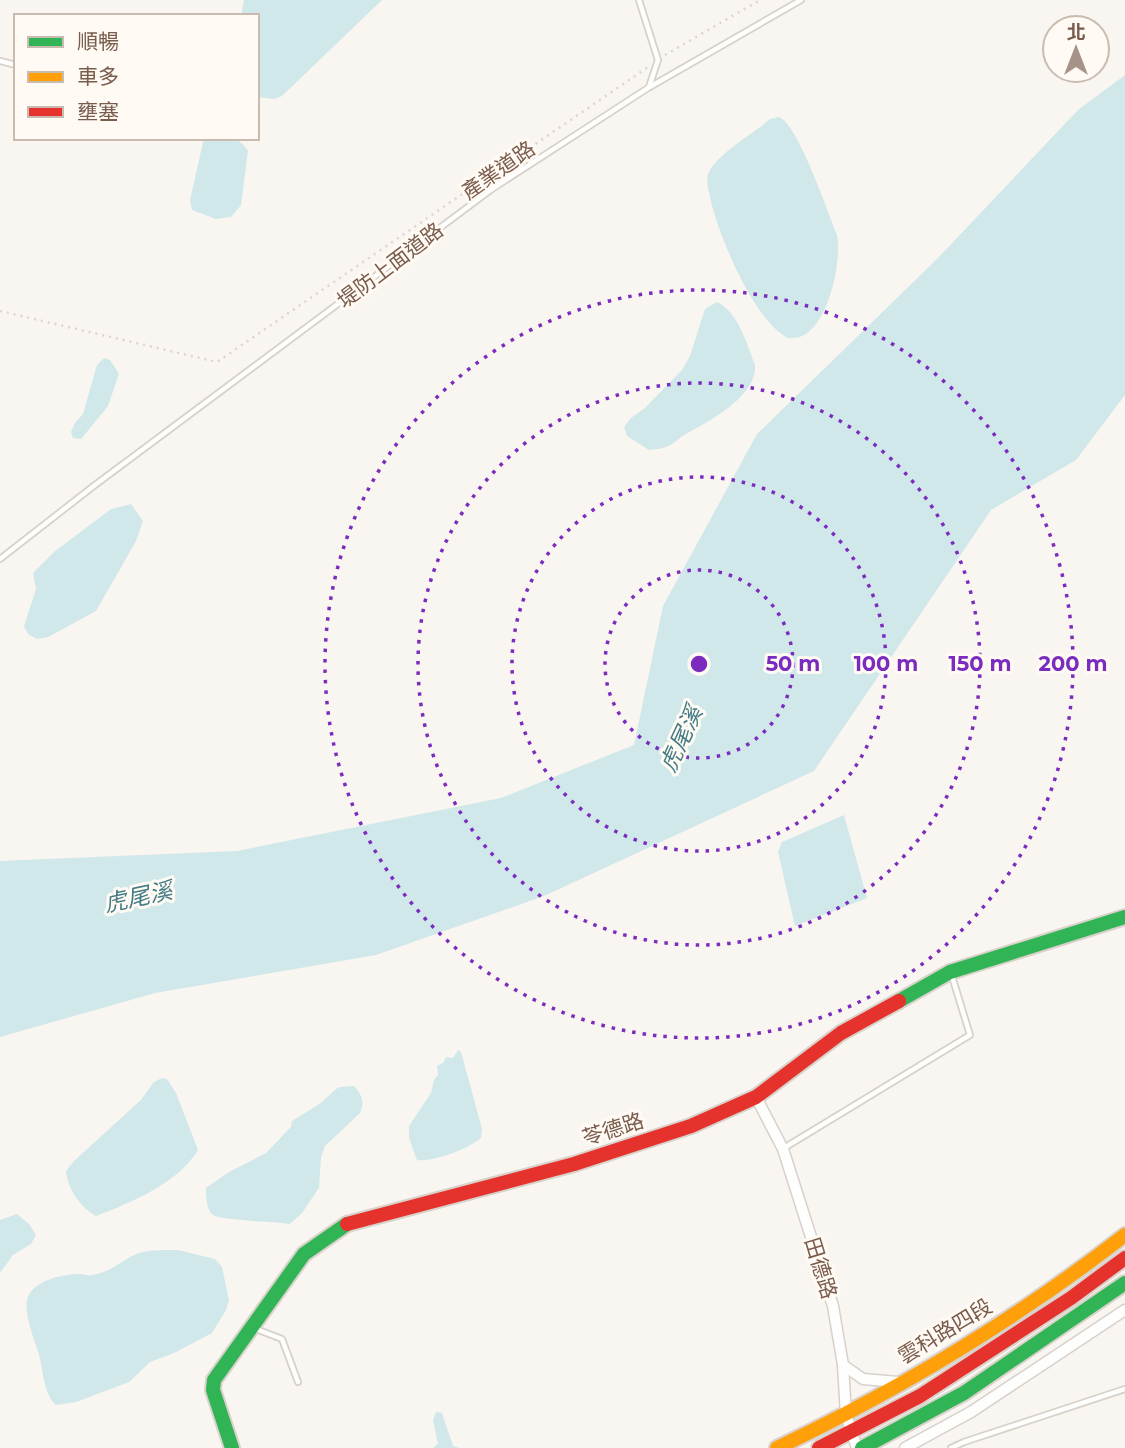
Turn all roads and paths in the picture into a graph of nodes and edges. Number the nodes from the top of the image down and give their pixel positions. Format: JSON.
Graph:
{"nodes":[{"id":1,"x":639,"y":0,"type":"edge"},
{"id":2,"x":760,"y":0,"type":"edge"},
{"id":3,"x":801,"y":0,"type":"edge"},
{"id":4,"x":658,"y":60,"type":"junction"},
{"id":5,"x":648,"y":88,"type":"junction"},
{"id":6,"x":0,"y":311,"type":"edge"},
{"id":7,"x":0,"y":559,"type":"edge"},
{"id":8,"x":1125,"y":917,"type":"edge"},
{"id":9,"x":950,"y":972,"type":"junction"},
{"id":10,"x":756,"y":1097,"type":"junction"},
{"id":11,"x":783,"y":1149,"type":"junction"},
{"id":12,"x":1125,"y":1235,"type":"edge"},
{"id":13,"x":1125,"y":1258,"type":"edge"},
{"id":14,"x":1090,"y":1262,"type":"junction"},
{"id":15,"x":1101,"y":1276,"type":"junction"},
{"id":16,"x":1125,"y":1283,"type":"edge"},
{"id":17,"x":1125,"y":1310,"type":"edge"},
{"id":18,"x":252,"y":1327,"type":"junction"},
{"id":19,"x":843,"y":1365,"type":"junction"},
{"id":20,"x":298,"y":1382,"type":"dead end"},
{"id":21,"x":898,"y":1382,"type":"junction"},
{"id":22,"x":1125,"y":1390,"type":"edge"},
{"id":23,"x":846,"y":1415,"type":"junction"},
{"id":24,"x":852,"y":1433,"type":"junction"},
{"id":25,"x":232,"y":1448,"type":"edge"},
{"id":26,"x":777,"y":1448,"type":"edge"},
{"id":27,"x":819,"y":1448,"type":"edge"},
{"id":28,"x":856,"y":1448,"type":"edge"},
{"id":29,"x":862,"y":1448,"type":"edge"},
{"id":30,"x":905,"y":1448,"type":"edge"},
{"id":31,"x":950,"y":1448,"type":"edge"}],
"edges":[{"from":1,"to":4,"type":"lane"},
{"from":2,"to":4,"type":"path","name":"產業道路"},
{"from":3,"to":5,"type":"lane","name":"堤防上面道路"},
{"from":4,"to":5,"type":"lane"},
{"from":4,"to":6,"type":"path","name":"產業道路"},
{"from":5,"to":7,"type":"lane","name":"堤防上面道路"},
{"from":8,"to":9,"type":"street","name":"苓德路"},
{"from":9,"to":10,"type":"street","name":"苓德路"},
{"from":9,"to":11,"type":"lane"},
{"from":10,"to":11,"type":"street","name":"田德路"},
{"from":10,"to":18,"type":"street","name":"苓德路"},
{"from":11,"to":19,"type":"street","name":"田德路"},
{"from":12,"to":14,"type":"street","name":"雲科路四段"},
{"from":13,"to":15,"type":"street","name":"雲科路四段"},
{"from":14,"to":15,"type":"street"},
{"from":14,"to":21,"type":"street","name":"雲科路四段"},
{"from":15,"to":24,"type":"street","name":"雲科路四段"},
{"from":16,"to":29,"type":"street"},
{"from":17,"to":30,"type":"street"},
{"from":18,"to":20,"type":"lane"},
{"from":18,"to":25,"type":"street","name":"苓德路"},
{"from":19,"to":21,"type":"street"},
{"from":19,"to":23,"type":"street","name":"田德路"},
{"from":21,"to":23,"type":"street","name":"雲科路四段"},
{"from":22,"to":31,"type":"lane"},
{"from":23,"to":24,"type":"street","name":"田德路"},
{"from":23,"to":26,"type":"street","name":"雲科路四段"},
{"from":24,"to":27,"type":"street","name":"雲科路四段"},
{"from":24,"to":28,"type":"street","name":"田德路"}]}
